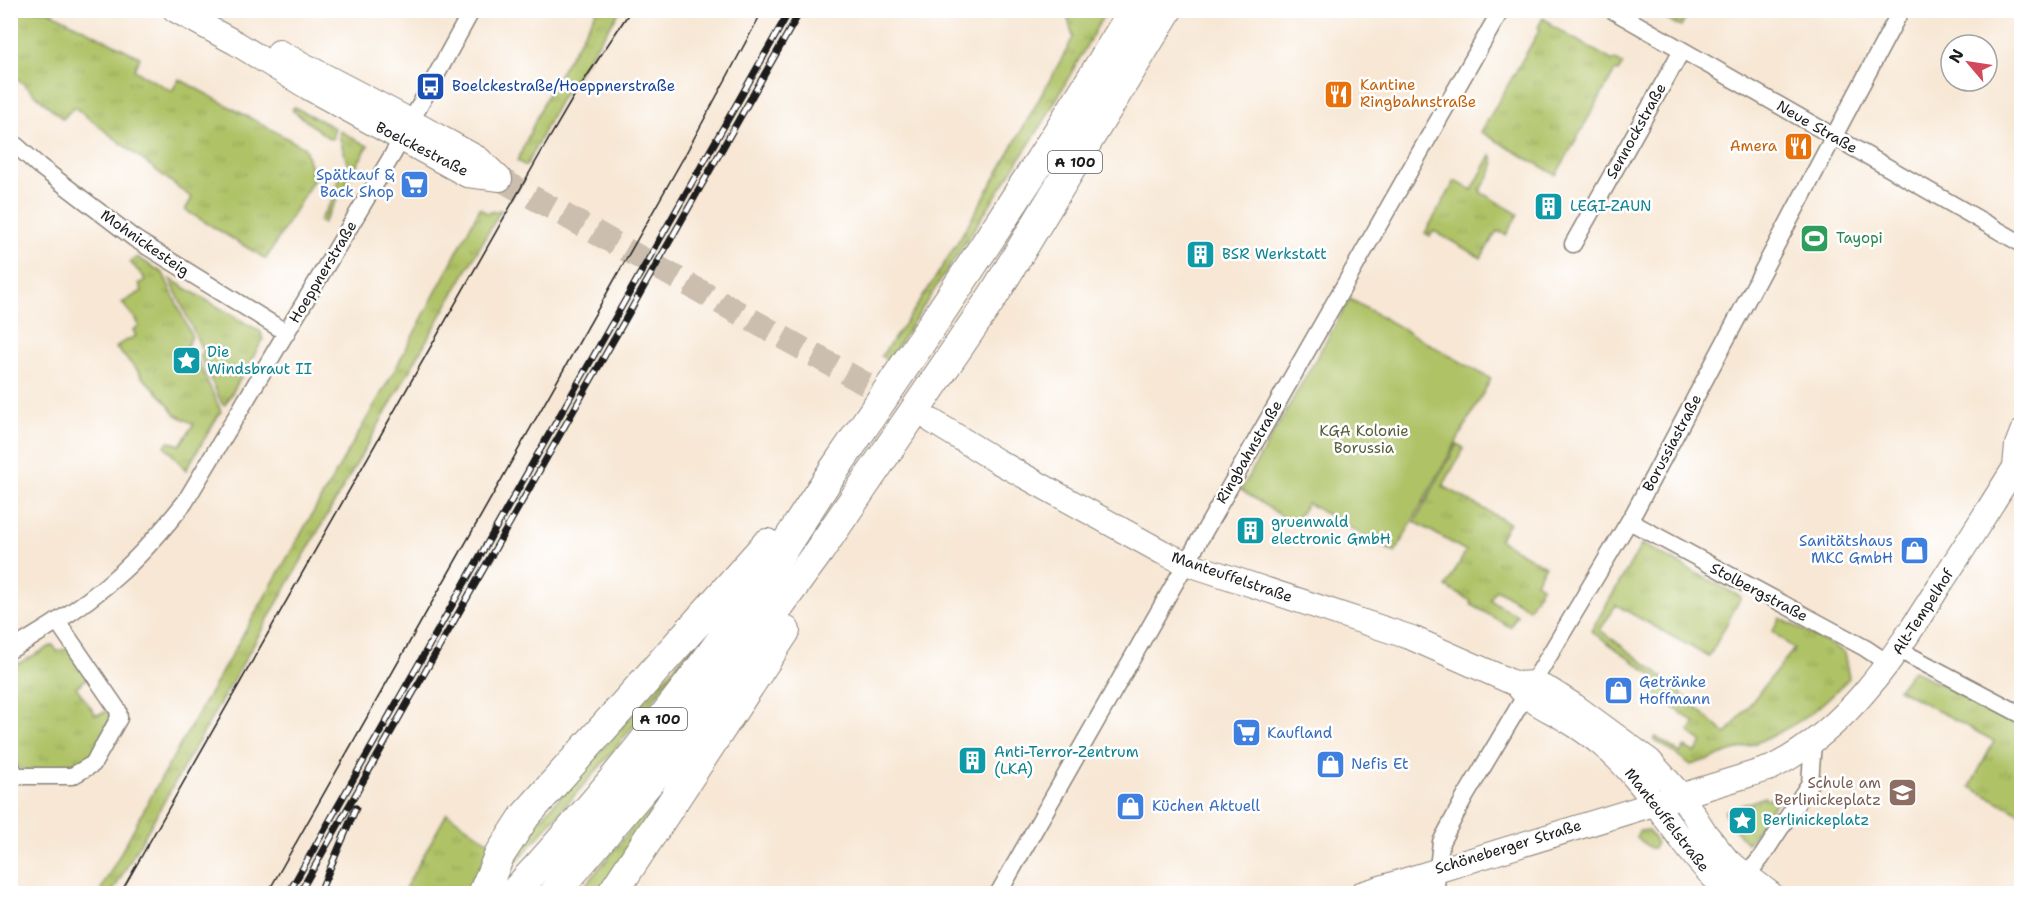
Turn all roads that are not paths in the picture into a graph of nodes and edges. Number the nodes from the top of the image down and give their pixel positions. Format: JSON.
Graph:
{"nodes":[{"id":1,"x":175,"y":10,"type":"edge"},
{"id":2,"x":202,"y":10,"type":"edge"},
{"id":3,"x":472,"y":10,"type":"edge"},
{"id":4,"x":1109,"y":10,"type":"edge"},
{"id":5,"x":1501,"y":10,"type":"edge"},
{"id":6,"x":1612,"y":10,"type":"edge"},
{"id":7,"x":1901,"y":10,"type":"edge"},
{"id":8,"x":1159,"y":15,"type":"edge"},
{"id":9,"x":1682,"y":50,"type":"junction"},
{"id":10,"x":1066,"y":121,"type":"junction"},
{"id":11,"x":406,"y":130,"type":"junction"},
{"id":12,"x":1834,"y":137,"type":"junction"},
{"id":13,"x":10,"y":141,"type":"edge"},
{"id":14,"x":1573,"y":244,"type":"dead end"},
{"id":15,"x":2022,"y":244,"type":"edge"},
{"id":16,"x":287,"y":333,"type":"junction"},
{"id":17,"x":932,"y":421,"type":"tunnel mouth"},
{"id":18,"x":2022,"y":432,"type":"edge"},
{"id":19,"x":2016,"y":475,"type":"edge"},
{"id":20,"x":1629,"y":521,"type":"junction"},
{"id":21,"x":792,"y":533,"type":"junction"},
{"id":22,"x":819,"y":551,"type":"junction"},
{"id":23,"x":1186,"y":563,"type":"junction"},
{"id":24,"x":57,"y":621,"type":"junction"},
{"id":25,"x":10,"y":650,"type":"edge"},
{"id":26,"x":1894,"y":657,"type":"junction"},
{"id":27,"x":1525,"y":688,"type":"junction"},
{"id":28,"x":2022,"y":715,"type":"edge"},
{"id":29,"x":1813,"y":742,"type":"junction"},
{"id":30,"x":10,"y":764,"type":"edge"},
{"id":31,"x":1681,"y":795,"type":"junction"},
{"id":32,"x":1655,"y":802,"type":"junction"},
{"id":33,"x":1437,"y":869,"type":"junction"},
{"id":34,"x":1740,"y":883,"type":"edge"},
{"id":35,"x":483,"y":894,"type":"edge"},
{"id":36,"x":513,"y":894,"type":"edge"},
{"id":37,"x":554,"y":894,"type":"edge"},
{"id":38,"x":612,"y":894,"type":"edge"},
{"id":39,"x":998,"y":894,"type":"edge"},
{"id":40,"x":1361,"y":894,"type":"edge"},
{"id":41,"x":1435,"y":894,"type":"edge"},
{"id":42,"x":1771,"y":894,"type":"edge"}],
"edges":[{"from":1,"to":11,"type":"main road","name":"Boelckestraße"},
{"from":2,"to":11,"type":"main road","name":"Boelckestraße"},
{"from":3,"to":11,"type":"street","name":"Hoeppnerstraße"},
{"from":4,"to":10,"type":"highway"},
{"from":5,"to":23,"type":"street","name":"Ringbahnstraße"},
{"from":6,"to":9,"type":"street","name":"Neue Straße"},
{"from":7,"to":12,"type":"street","name":"Borussiastraße"},
{"from":8,"to":10,"type":"highway","number":"A 100"},
{"from":8,"to":22,"type":"highway","number":"A 100"},
{"from":9,"to":12,"type":"street","name":"Neue Straße"},
{"from":9,"to":14,"type":"street","name":"Sennockstraße"},
{"from":10,"to":21,"type":"highway","number":"A 100"},
{"from":11,"to":16,"type":"street","name":"Hoeppnerstraße"},
{"from":12,"to":15,"type":"street","name":"Neue Straße"},
{"from":12,"to":20,"type":"street","name":"Borussiastraße"},
{"from":13,"to":16,"type":"street","name":"Mohnickesteig"},
{"from":16,"to":24,"type":"street","name":"Hoeppnerstraße"},
{"from":17,"to":23,"type":"main road","name":"Manteuffelstraße"},
{"from":18,"to":19,"type":"main road","name":"Alt-Tempelhof"},
{"from":19,"to":26,"type":"main road","name":"Alt-Tempelhof"},
{"from":20,"to":26,"type":"street","name":"Stolbergstraße"},
{"from":20,"to":27,"type":"street","name":"Borussiastraße"},
{"from":21,"to":35,"type":"highway"},
{"from":21,"to":36,"type":"highway","number":"A 100"},
{"from":22,"to":37,"type":"highway","number":"A 100"},
{"from":22,"to":38,"type":"highway"},
{"from":23,"to":27,"type":"main road","name":"Manteuffelstraße"},
{"from":23,"to":39,"type":"street","name":"Ringbahnstraße"},
{"from":24,"to":25,"type":"street","name":"Hoeppnerstraße"},
{"from":24,"to":30,"type":"street"},
{"from":26,"to":28,"type":"street","name":"Stolbergstraße"},
{"from":26,"to":29,"type":"main road","name":"Alt-Tempelhof"},
{"from":27,"to":31,"type":"main road","name":"Manteuffelstraße"},
{"from":27,"to":32,"type":"main road","name":"Manteuffelstraße"},
{"from":27,"to":33,"type":"street","name":"Borussiastraße"},
{"from":29,"to":31,"type":"main road","name":"Alt-Tempelhof"},
{"from":29,"to":34,"type":"street"},
{"from":31,"to":32,"type":"main road","name":"Schöneberger Straße"},
{"from":31,"to":34,"type":"main road","name":"Manteuffelstraße"},
{"from":32,"to":33,"type":"main road","name":"Schöneberger Straße"},
{"from":32,"to":34,"type":"main road","name":"Manteuffelstraße"},
{"from":33,"to":40,"type":"main road","name":"Schöneberger Straße"},
{"from":33,"to":41,"type":"street","name":"Borussiastraße"},
{"from":34,"to":42,"type":"main road","name":"Manteuffelstraße"}]}
